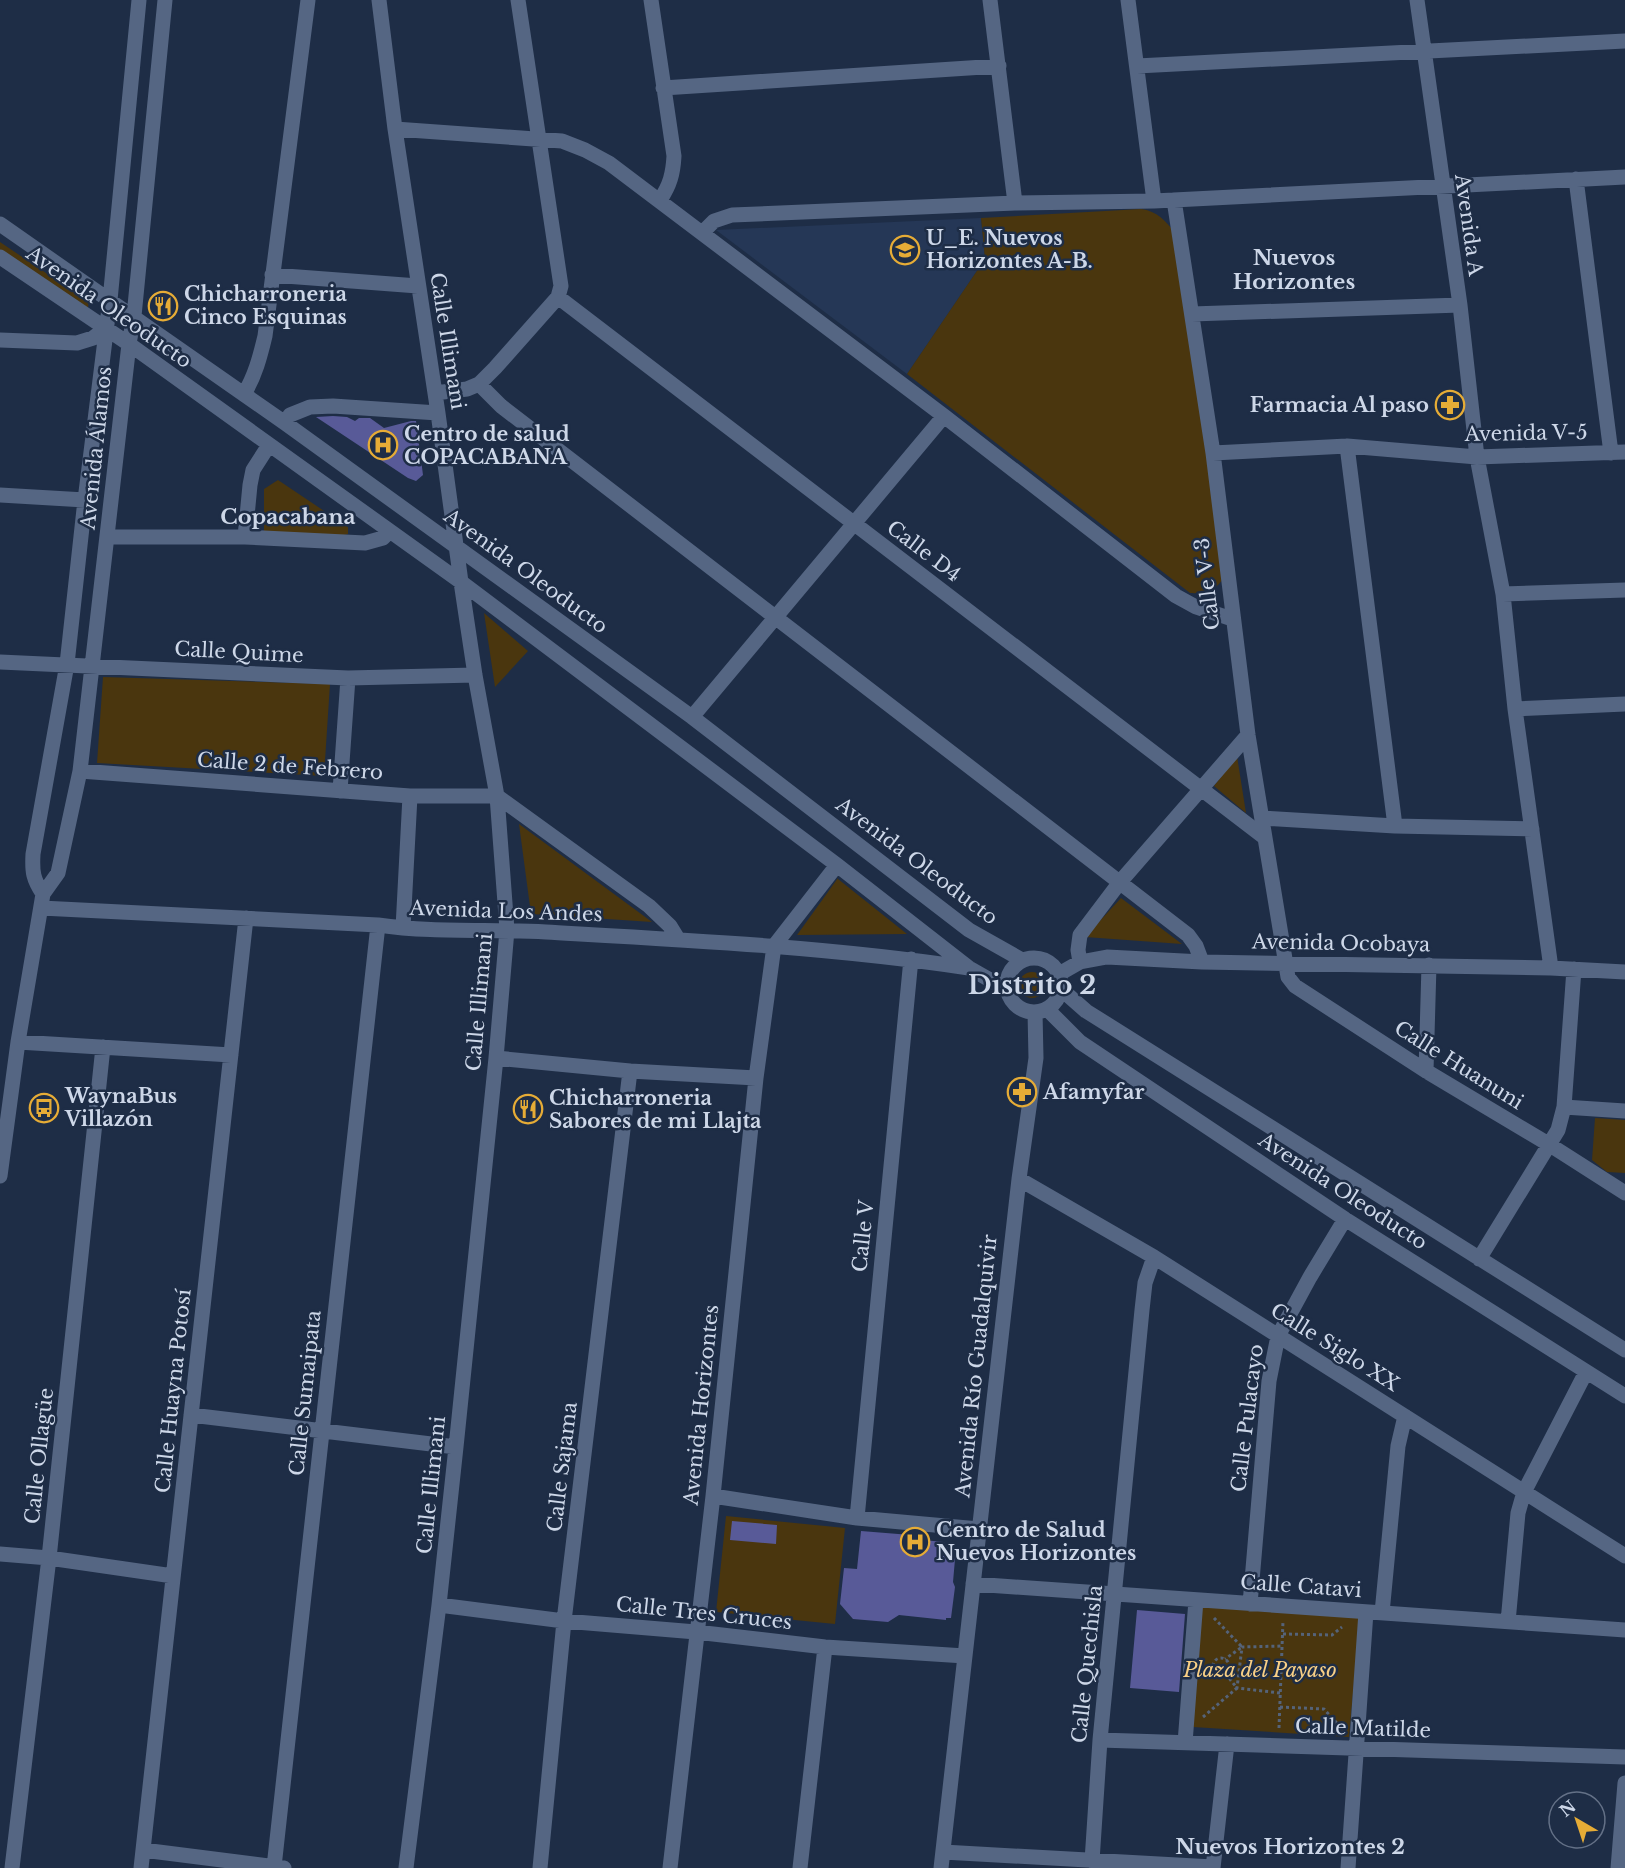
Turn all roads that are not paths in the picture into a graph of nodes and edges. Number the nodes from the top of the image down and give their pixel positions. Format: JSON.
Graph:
{"nodes":[{"id":1,"x":139,"y":0,"type":"edge"},
{"id":2,"x":165,"y":0,"type":"edge"},
{"id":3,"x":308,"y":0,"type":"edge"},
{"id":4,"x":379,"y":0,"type":"edge"},
{"id":5,"x":518,"y":0,"type":"edge"},
{"id":6,"x":651,"y":0,"type":"edge"},
{"id":7,"x":990,"y":0,"type":"edge"},
{"id":8,"x":1128,"y":0,"type":"edge"},
{"id":9,"x":1417,"y":0,"type":"edge"},
{"id":10,"x":1625,"y":41,"type":"edge"},
{"id":11,"x":1424,"y":51,"type":"junction"},
{"id":12,"x":999,"y":66,"type":"junction"},
{"id":13,"x":1137,"y":66,"type":"junction"},
{"id":14,"x":663,"y":88,"type":"junction"},
{"id":15,"x":395,"y":129,"type":"junction"},
{"id":16,"x":539,"y":139,"type":"junction"},
{"id":17,"x":1625,"y":177,"type":"edge"},
{"id":18,"x":1576,"y":179,"type":"junction"},
{"id":19,"x":1443,"y":186,"type":"junction"},
{"id":20,"x":660,"y":200,"type":"junction"},
{"id":21,"x":1174,"y":200,"type":"junction"},
{"id":22,"x":1154,"y":201,"type":"junction"},
{"id":23,"x":1015,"y":203,"type":"junction"},
{"id":24,"x":0,"y":224,"type":"edge"},
{"id":25,"x":703,"y":232,"type":"junction"},
{"id":26,"x":0,"y":257,"type":"edge"},
{"id":27,"x":272,"y":275,"type":"junction"},
{"id":28,"x":418,"y":286,"type":"junction"},
{"id":29,"x":558,"y":297,"type":"junction"},
{"id":30,"x":110,"y":300,"type":"junction"},
{"id":31,"x":1460,"y":305,"type":"junction"},
{"id":32,"x":1192,"y":314,"type":"junction"},
{"id":33,"x":134,"y":316,"type":"junction"},
{"id":34,"x":106,"y":328,"type":"junction"},
{"id":35,"x":0,"y":340,"type":"edge"},
{"id":36,"x":129,"y":344,"type":"junction"},
{"id":37,"x":479,"y":384,"type":"junction"},
{"id":38,"x":435,"y":393,"type":"junction"},
{"id":39,"x":244,"y":394,"type":"junction"},
{"id":40,"x":438,"y":414,"type":"junction"},
{"id":41,"x":944,"y":416,"type":"junction"},
{"id":42,"x":285,"y":423,"type":"junction"},
{"id":43,"x":269,"y":445,"type":"junction"},
{"id":44,"x":1347,"y":446,"type":"junction"},
{"id":45,"x":1212,"y":453,"type":"junction"},
{"id":46,"x":1618,"y":453,"type":"edge"},
{"id":47,"x":1478,"y":456,"type":"junction"},
{"id":48,"x":0,"y":495,"type":"edge"},
{"id":49,"x":85,"y":500,"type":"junction"},
{"id":50,"x":854,"y":524,"type":"junction"},
{"id":51,"x":390,"y":531,"type":"junction"},
{"id":52,"x":108,"y":537,"type":"junction"},
{"id":53,"x":246,"y":537,"type":"junction"},
{"id":54,"x":457,"y":546,"type":"junction"},
{"id":55,"x":461,"y":582,"type":"junction"},
{"id":56,"x":1625,"y":590,"type":"edge"},
{"id":57,"x":1503,"y":594,"type":"junction"},
{"id":58,"x":776,"y":617,"type":"junction"},
{"id":59,"x":1232,"y":619,"type":"junction"},
{"id":60,"x":0,"y":662,"type":"edge"},
{"id":61,"x":68,"y":664,"type":"junction"},
{"id":62,"x":92,"y":666,"type":"junction"},
{"id":63,"x":475,"y":675,"type":"junction"},
{"id":64,"x":348,"y":678,"type":"junction"},
{"id":65,"x":1625,"y":704,"type":"edge"},
{"id":66,"x":1515,"y":709,"type":"junction"},
{"id":67,"x":692,"y":717,"type":"junction"},
{"id":68,"x":1248,"y":735,"type":"junction"},
{"id":69,"x":80,"y":771,"type":"junction"},
{"id":70,"x":1201,"y":789,"type":"junction"},
{"id":71,"x":340,"y":791,"type":"junction"},
{"id":72,"x":410,"y":796,"type":"junction"},
{"id":73,"x":497,"y":796,"type":"junction"},
{"id":74,"x":1262,"y":818,"type":"junction"},
{"id":75,"x":1395,"y":826,"type":"junction"},
{"id":76,"x":1532,"y":829,"type":"junction"},
{"id":77,"x":1264,"y":837,"type":"junction"},
{"id":78,"x":837,"y":865,"type":"junction"},
{"id":79,"x":1120,"y":882,"type":"junction"},
{"id":80,"x":42,"y":901,"type":"junction"},
{"id":81,"x":246,"y":918,"type":"junction"},
{"id":82,"x":378,"y":924,"type":"junction"},
{"id":83,"x":403,"y":928,"type":"junction"},
{"id":84,"x":507,"y":930,"type":"junction"},
{"id":85,"x":678,"y":939,"type":"junction"},
{"id":86,"x":774,"y":946,"type":"junction"},
{"id":87,"x":911,"y":959,"type":"junction"},
{"id":88,"x":1022,"y":960,"type":"junction"},
{"id":89,"x":1080,"y":962,"type":"junction"},
{"id":90,"x":1202,"y":962,"type":"junction"},
{"id":91,"x":1285,"y":962,"type":"junction"},
{"id":92,"x":1429,"y":965,"type":"junction"},
{"id":93,"x":969,"y":968,"type":"junction"},
{"id":94,"x":1551,"y":968,"type":"junction"},
{"id":95,"x":1574,"y":969,"type":"junction"},
{"id":96,"x":1625,"y":972,"type":"edge"},
{"id":97,"x":1060,"y":981,"type":"junction"},
{"id":98,"x":1006,"y":989,"type":"junction"},
{"id":99,"x":1041,"y":1010,"type":"junction"},
{"id":100,"x":18,"y":1042,"type":"junction"},
{"id":101,"x":103,"y":1047,"type":"junction"},
{"id":102,"x":231,"y":1055,"type":"junction"},
{"id":103,"x":496,"y":1058,"type":"junction"},
{"id":104,"x":630,"y":1071,"type":"junction"},
{"id":105,"x":1426,"y":1071,"type":"junction"},
{"id":106,"x":756,"y":1078,"type":"junction"},
{"id":107,"x":6,"y":1099,"type":"edge"},
{"id":108,"x":1564,"y":1107,"type":"junction"},
{"id":109,"x":1625,"y":1110,"type":"edge"},
{"id":110,"x":1550,"y":1145,"type":"junction"},
{"id":111,"x":0,"y":1176,"type":"edge"},
{"id":112,"x":1018,"y":1179,"type":"junction"},
{"id":113,"x":1625,"y":1193,"type":"edge"},
{"id":114,"x":1345,"y":1219,"type":"junction"},
{"id":115,"x":1154,"y":1257,"type":"junction"},
{"id":116,"x":1479,"y":1259,"type":"junction"},
{"id":117,"x":1278,"y":1336,"type":"junction"},
{"id":118,"x":1625,"y":1350,"type":"edge"},
{"id":119,"x":1586,"y":1372,"type":"junction"},
{"id":120,"x":1625,"y":1396,"type":"edge"},
{"id":121,"x":191,"y":1415,"type":"junction"},
{"id":122,"x":1404,"y":1416,"type":"junction"},
{"id":123,"x":322,"y":1432,"type":"junction"},
{"id":124,"x":456,"y":1447,"type":"junction"},
{"id":125,"x":1524,"y":1492,"type":"junction"},
{"id":126,"x":713,"y":1496,"type":"junction"},
{"id":127,"x":857,"y":1518,"type":"junction"},
{"id":128,"x":979,"y":1529,"type":"junction"},
{"id":129,"x":0,"y":1554,"type":"edge"},
{"id":130,"x":1625,"y":1556,"type":"edge"},
{"id":131,"x":49,"y":1558,"type":"junction"},
{"id":132,"x":173,"y":1576,"type":"junction"},
{"id":133,"x":973,"y":1584,"type":"junction"},
{"id":134,"x":1115,"y":1594,"type":"junction"},
{"id":135,"x":1196,"y":1600,"type":"junction"},
{"id":136,"x":1250,"y":1604,"type":"junction"},
{"id":137,"x":439,"y":1605,"type":"junction"},
{"id":138,"x":1366,"y":1612,"type":"junction"},
{"id":139,"x":1383,"y":1613,"type":"junction"},
{"id":140,"x":564,"y":1621,"type":"junction"},
{"id":141,"x":1508,"y":1622,"type":"junction"},
{"id":142,"x":1625,"y":1630,"type":"edge"},
{"id":143,"x":696,"y":1632,"type":"junction"},
{"id":144,"x":825,"y":1647,"type":"junction"},
{"id":145,"x":965,"y":1656,"type":"junction"},
{"id":146,"x":1100,"y":1740,"type":"junction"},
{"id":147,"x":1185,"y":1743,"type":"junction"},
{"id":148,"x":1227,"y":1744,"type":"junction"},
{"id":149,"x":1357,"y":1749,"type":"junction"},
{"id":150,"x":1625,"y":1757,"type":"edge"},
{"id":151,"x":1625,"y":1783,"type":"edge"},
{"id":152,"x":143,"y":1850,"type":"junction"},
{"id":153,"x":943,"y":1852,"type":"junction"},
{"id":154,"x":1092,"y":1861,"type":"junction"},
{"id":155,"x":1213,"y":1867,"type":"edge"},
{"id":156,"x":12,"y":1868,"type":"edge"},
{"id":157,"x":141,"y":1868,"type":"edge"},
{"id":158,"x":279,"y":1868,"type":"edge"},
{"id":159,"x":406,"y":1868,"type":"edge"},
{"id":160,"x":540,"y":1868,"type":"edge"},
{"id":161,"x":670,"y":1868,"type":"edge"},
{"id":162,"x":800,"y":1868,"type":"edge"},
{"id":163,"x":941,"y":1868,"type":"edge"},
{"id":164,"x":1348,"y":1868,"type":"edge"},
{"id":165,"x":1617,"y":1868,"type":"edge"}],
"edges":[{"from":1,"to":30,"type":"street","name":"Avenida Álamos"},
{"from":2,"to":33,"type":"street","name":"Avenida Álamos"},
{"from":3,"to":27,"type":"street"},
{"from":4,"to":15,"type":"street","name":"Calle Illimani"},
{"from":5,"to":16,"type":"street"},
{"from":6,"to":14,"type":"street"},
{"from":7,"to":12,"type":"street"},
{"from":8,"to":13,"type":"street"},
{"from":9,"to":11,"type":"street","name":"Avenida A"},
{"from":10,"to":11,"type":"street"},
{"from":11,"to":13,"type":"street"},
{"from":11,"to":19,"type":"street","name":"Avenida A"},
{"from":12,"to":14,"type":"street"},
{"from":12,"to":23,"type":"street"},
{"from":13,"to":22,"type":"street"},
{"from":14,"to":20,"type":"street"},
{"from":15,"to":16,"type":"street"},
{"from":15,"to":28,"type":"street","name":"Calle Illimani"},
{"from":16,"to":20,"type":"street"},
{"from":16,"to":29,"type":"street"},
{"from":17,"to":18,"type":"street"},
{"from":18,"to":19,"type":"street"},
{"from":18,"to":46,"type":"street"},
{"from":19,"to":21,"type":"street"},
{"from":19,"to":31,"type":"street","name":"Avenida A"},
{"from":20,"to":25,"type":"street"},
{"from":21,"to":22,"type":"street"},
{"from":21,"to":32,"type":"street","name":"Calle V-3"},
{"from":22,"to":23,"type":"street"},
{"from":23,"to":25,"type":"street"},
{"from":24,"to":30,"type":"street","name":"Avenida Oleoducto"},
{"from":25,"to":41,"type":"street"},
{"from":26,"to":34,"type":"street","name":"Avenida Oleoducto"},
{"from":27,"to":28,"type":"street"},
{"from":27,"to":39,"type":"street"},
{"from":28,"to":38,"type":"street","name":"Calle Illimani"},
{"from":29,"to":37,"type":"street"},
{"from":29,"to":50,"type":"street","name":"Calle D4"},
{"from":30,"to":33,"type":"street","name":"Avenida Oleoducto"},
{"from":30,"to":34,"type":"street","name":"Avenida Álamos"},
{"from":31,"to":32,"type":"street"},
{"from":31,"to":47,"type":"street","name":"Avenida A"},
{"from":32,"to":45,"type":"street","name":"Calle V-3"},
{"from":33,"to":36,"type":"street","name":"Avenida Álamos"},
{"from":33,"to":39,"type":"street","name":"Avenida Oleoducto"},
{"from":34,"to":35,"type":"street"},
{"from":34,"to":36,"type":"street","name":"Avenida Oleoducto"},
{"from":34,"to":49,"type":"street","name":"Avenida Álamos"},
{"from":36,"to":43,"type":"street","name":"Avenida Oleoducto"},
{"from":36,"to":52,"type":"street","name":"Avenida Álamos"},
{"from":37,"to":38,"type":"street"},
{"from":37,"to":58,"type":"street"},
{"from":38,"to":40,"type":"street","name":"Calle Illimani"},
{"from":39,"to":42,"type":"street","name":"Avenida Oleoducto"},
{"from":40,"to":42,"type":"street"},
{"from":40,"to":54,"type":"street","name":"Calle Illimani"},
{"from":41,"to":50,"type":"street"},
{"from":41,"to":59,"type":"street"},
{"from":42,"to":54,"type":"street","name":"Avenida Oleoducto"},
{"from":43,"to":51,"type":"street","name":"Avenida Oleoducto"},
{"from":43,"to":53,"type":"street"},
{"from":44,"to":45,"type":"street","name":"Avenida V-5"},
{"from":44,"to":47,"type":"street","name":"Avenida V-5"},
{"from":44,"to":75,"type":"street"},
{"from":45,"to":59,"type":"street","name":"Calle V-3"},
{"from":46,"to":47,"type":"street","name":"Avenida V-5"},
{"from":47,"to":57,"type":"street","name":"Avenida A"},
{"from":48,"to":49,"type":"street"},
{"from":49,"to":61,"type":"street","name":"Avenida Álamos"},
{"from":50,"to":58,"type":"street"},
{"from":50,"to":70,"type":"street","name":"Calle D4"},
{"from":51,"to":53,"type":"street"},
{"from":51,"to":55,"type":"street","name":"Avenida Oleoducto"},
{"from":52,"to":53,"type":"street"},
{"from":52,"to":62,"type":"street","name":"Avenida Álamos"},
{"from":54,"to":55,"type":"street","name":"Calle Illimani"},
{"from":54,"to":67,"type":"street","name":"Avenida Oleoducto"},
{"from":55,"to":63,"type":"street","name":"Calle Illimani"},
{"from":55,"to":78,"type":"street","name":"Avenida Oleoducto"},
{"from":56,"to":57,"type":"street"},
{"from":57,"to":66,"type":"street","name":"Avenida A"},
{"from":58,"to":67,"type":"street"},
{"from":58,"to":79,"type":"street"},
{"from":59,"to":68,"type":"street","name":"Calle V-3"},
{"from":60,"to":61,"type":"street","name":"Calle Quime"},
{"from":61,"to":62,"type":"street","name":"Calle Quime"},
{"from":61,"to":80,"type":"street","name":"Avenida Álamos"},
{"from":62,"to":64,"type":"street","name":"Calle Quime"},
{"from":62,"to":69,"type":"street","name":"Avenida Álamos"},
{"from":63,"to":64,"type":"street","name":"Calle Quime"},
{"from":63,"to":73,"type":"street","name":"Calle Illimani"},
{"from":64,"to":71,"type":"street"},
{"from":65,"to":66,"type":"street"},
{"from":66,"to":76,"type":"street","name":"Avenida A"},
{"from":67,"to":88,"type":"street","name":"Avenida Oleoducto"},
{"from":68,"to":70,"type":"street"},
{"from":68,"to":74,"type":"street","name":"Calle V-3"},
{"from":69,"to":71,"type":"street","name":"Calle 2 de Febrero"},
{"from":69,"to":80,"type":"street","name":"Avenida Álamos"},
{"from":70,"to":77,"type":"street","name":"Calle D4"},
{"from":70,"to":79,"type":"street"},
{"from":71,"to":72,"type":"street","name":"Calle 2 de Febrero"},
{"from":72,"to":73,"type":"street","name":"Calle 2 de Febrero"},
{"from":72,"to":83,"type":"street"},
{"from":73,"to":84,"type":"street","name":"Calle Illimani"},
{"from":73,"to":85,"type":"street"},
{"from":74,"to":75,"type":"street"},
{"from":74,"to":77,"type":"street","name":"Calle V-3"},
{"from":75,"to":76,"type":"street"},
{"from":76,"to":94,"type":"street","name":"Avenida A"},
{"from":77,"to":91,"type":"street","name":"Calle V-3"},
{"from":78,"to":86,"type":"street"},
{"from":78,"to":93,"type":"street","name":"Avenida Oleoducto"},
{"from":79,"to":89,"type":"street"},
{"from":79,"to":90,"type":"street"},
{"from":80,"to":81,"type":"street","name":"Avenida Los Andes"},
{"from":80,"to":100,"type":"street","name":"Avenida Álamos"},
{"from":81,"to":82,"type":"street","name":"Avenida Los Andes"},
{"from":81,"to":102,"type":"street","name":"Calle Huayna Potosí"},
{"from":82,"to":83,"type":"street","name":"Avenida Los Andes"},
{"from":82,"to":123,"type":"street","name":"Calle Sumaipata"},
{"from":83,"to":84,"type":"street","name":"Avenida Los Andes"},
{"from":84,"to":85,"type":"street","name":"Avenida Los Andes"},
{"from":84,"to":103,"type":"street","name":"Calle Illimani"},
{"from":85,"to":86,"type":"street","name":"Avenida Los Andes"},
{"from":86,"to":87,"type":"street","name":"Avenida Los Andes"},
{"from":86,"to":106,"type":"street","name":"Avenida Horizontes"},
{"from":87,"to":93,"type":"street","name":"Avenida Los Andes"},
{"from":87,"to":127,"type":"street","name":"Calle V"},
{"from":88,"to":97,"type":"street"},
{"from":88,"to":98,"type":"street"},
{"from":89,"to":90,"type":"street","name":"Avenida Ocobaya"},
{"from":89,"to":97,"type":"street","name":"Avenida Ocobaya"},
{"from":90,"to":91,"type":"street","name":"Avenida Ocobaya"},
{"from":91,"to":92,"type":"street","name":"Avenida Ocobaya"},
{"from":91,"to":105,"type":"street","name":"Calle Huanuni"},
{"from":92,"to":94,"type":"street","name":"Avenida Ocobaya"},
{"from":92,"to":105,"type":"street"},
{"from":93,"to":98,"type":"street","name":"Avenida Oleoducto"},
{"from":94,"to":95,"type":"street","name":"Avenida Ocobaya"},
{"from":95,"to":96,"type":"street","name":"Avenida Ocobaya"},
{"from":95,"to":108,"type":"street"},
{"from":97,"to":99,"type":"street"},
{"from":97,"to":116,"type":"street","name":"Avenida Oleoducto"},
{"from":98,"to":99,"type":"street"},
{"from":99,"to":112,"type":"street","name":"Avenida Río Guadalquivir"},
{"from":99,"to":114,"type":"street","name":"Avenida Oleoducto"},
{"from":100,"to":101,"type":"street"},
{"from":100,"to":107,"type":"street","name":"Avenida Álamos"},
{"from":101,"to":102,"type":"street"},
{"from":101,"to":131,"type":"street","name":"Calle Ollagüe"},
{"from":102,"to":121,"type":"street","name":"Calle Huayna Potosí"},
{"from":103,"to":104,"type":"street"},
{"from":103,"to":124,"type":"street","name":"Calle Illimani"},
{"from":104,"to":106,"type":"street"},
{"from":104,"to":140,"type":"street","name":"Calle Sajama"},
{"from":105,"to":110,"type":"street","name":"Calle Huanuni"},
{"from":106,"to":126,"type":"street","name":"Avenida Horizontes"},
{"from":107,"to":111,"type":"street","name":"Avenida Álamos"},
{"from":108,"to":109,"type":"street"},
{"from":108,"to":110,"type":"street"},
{"from":110,"to":113,"type":"street","name":"Calle Huanuni"},
{"from":110,"to":116,"type":"street"},
{"from":112,"to":115,"type":"street","name":"Calle Siglo XX"},
{"from":112,"to":128,"type":"street","name":"Avenida Río Guadalquivir"},
{"from":114,"to":117,"type":"street","name":"Calle Pulacayo"},
{"from":114,"to":119,"type":"street","name":"Avenida Oleoducto"},
{"from":115,"to":117,"type":"street","name":"Calle Siglo XX"},
{"from":115,"to":134,"type":"street","name":"Calle Quechisla"},
{"from":116,"to":118,"type":"street","name":"Avenida Oleoducto"},
{"from":117,"to":122,"type":"street","name":"Calle Siglo XX"},
{"from":117,"to":136,"type":"street","name":"Calle Pulacayo"},
{"from":119,"to":120,"type":"street","name":"Avenida Oleoducto"},
{"from":119,"to":125,"type":"street"},
{"from":121,"to":123,"type":"street"},
{"from":121,"to":132,"type":"street","name":"Calle Huayna Potosí"},
{"from":122,"to":125,"type":"street","name":"Calle Siglo XX"},
{"from":122,"to":139,"type":"street"},
{"from":123,"to":124,"type":"street"},
{"from":123,"to":158,"type":"street","name":"Calle Sumaipata"},
{"from":124,"to":137,"type":"street","name":"Calle Illimani"},
{"from":125,"to":130,"type":"street","name":"Calle Siglo XX"},
{"from":125,"to":141,"type":"street"},
{"from":126,"to":127,"type":"street"},
{"from":126,"to":143,"type":"street","name":"Avenida Horizontes"},
{"from":127,"to":128,"type":"street"},
{"from":128,"to":133,"type":"street","name":"Avenida Río Guadalquivir"},
{"from":129,"to":131,"type":"street"},
{"from":131,"to":132,"type":"street"},
{"from":131,"to":156,"type":"street","name":"Calle Ollagüe"},
{"from":132,"to":152,"type":"street","name":"Calle Huayna Potosí"},
{"from":133,"to":134,"type":"street","name":"Calle Catavi"},
{"from":133,"to":145,"type":"street","name":"Avenida Río Guadalquivir"},
{"from":134,"to":135,"type":"street","name":"Calle Catavi"},
{"from":134,"to":146,"type":"street","name":"Calle Quechisla"},
{"from":135,"to":136,"type":"street","name":"Calle Catavi"},
{"from":135,"to":147,"type":"street"},
{"from":136,"to":138,"type":"street","name":"Calle Catavi"},
{"from":137,"to":140,"type":"street","name":"Calle Tres Cruces"},
{"from":137,"to":159,"type":"street","name":"Calle Illimani"},
{"from":138,"to":139,"type":"street","name":"Calle Catavi"},
{"from":138,"to":149,"type":"street"},
{"from":139,"to":141,"type":"street","name":"Calle Catavi"},
{"from":140,"to":143,"type":"street","name":"Calle Tres Cruces"},
{"from":140,"to":160,"type":"street","name":"Calle Sajama"},
{"from":141,"to":142,"type":"street","name":"Calle Catavi"},
{"from":143,"to":144,"type":"street","name":"Calle Tres Cruces"},
{"from":143,"to":161,"type":"street","name":"Avenida Horizontes"},
{"from":144,"to":145,"type":"street","name":"Calle Tres Cruces"},
{"from":144,"to":162,"type":"street"},
{"from":145,"to":153,"type":"street","name":"Avenida Río Guadalquivir"},
{"from":146,"to":147,"type":"street","name":"Calle Matilde"},
{"from":146,"to":154,"type":"street","name":"Calle Quechisla"},
{"from":147,"to":148,"type":"street","name":"Calle Matilde"},
{"from":148,"to":149,"type":"street","name":"Calle Matilde"},
{"from":148,"to":155,"type":"street"},
{"from":149,"to":150,"type":"street","name":"Calle Matilde"},
{"from":149,"to":164,"type":"street"},
{"from":151,"to":165,"type":"street"},
{"from":152,"to":157,"type":"street","name":"Calle Huayna Potosí"},
{"from":152,"to":158,"type":"street"},
{"from":153,"to":154,"type":"street"},
{"from":153,"to":163,"type":"street","name":"Avenida Río Guadalquivir"},
{"from":154,"to":155,"type":"street"}]}
